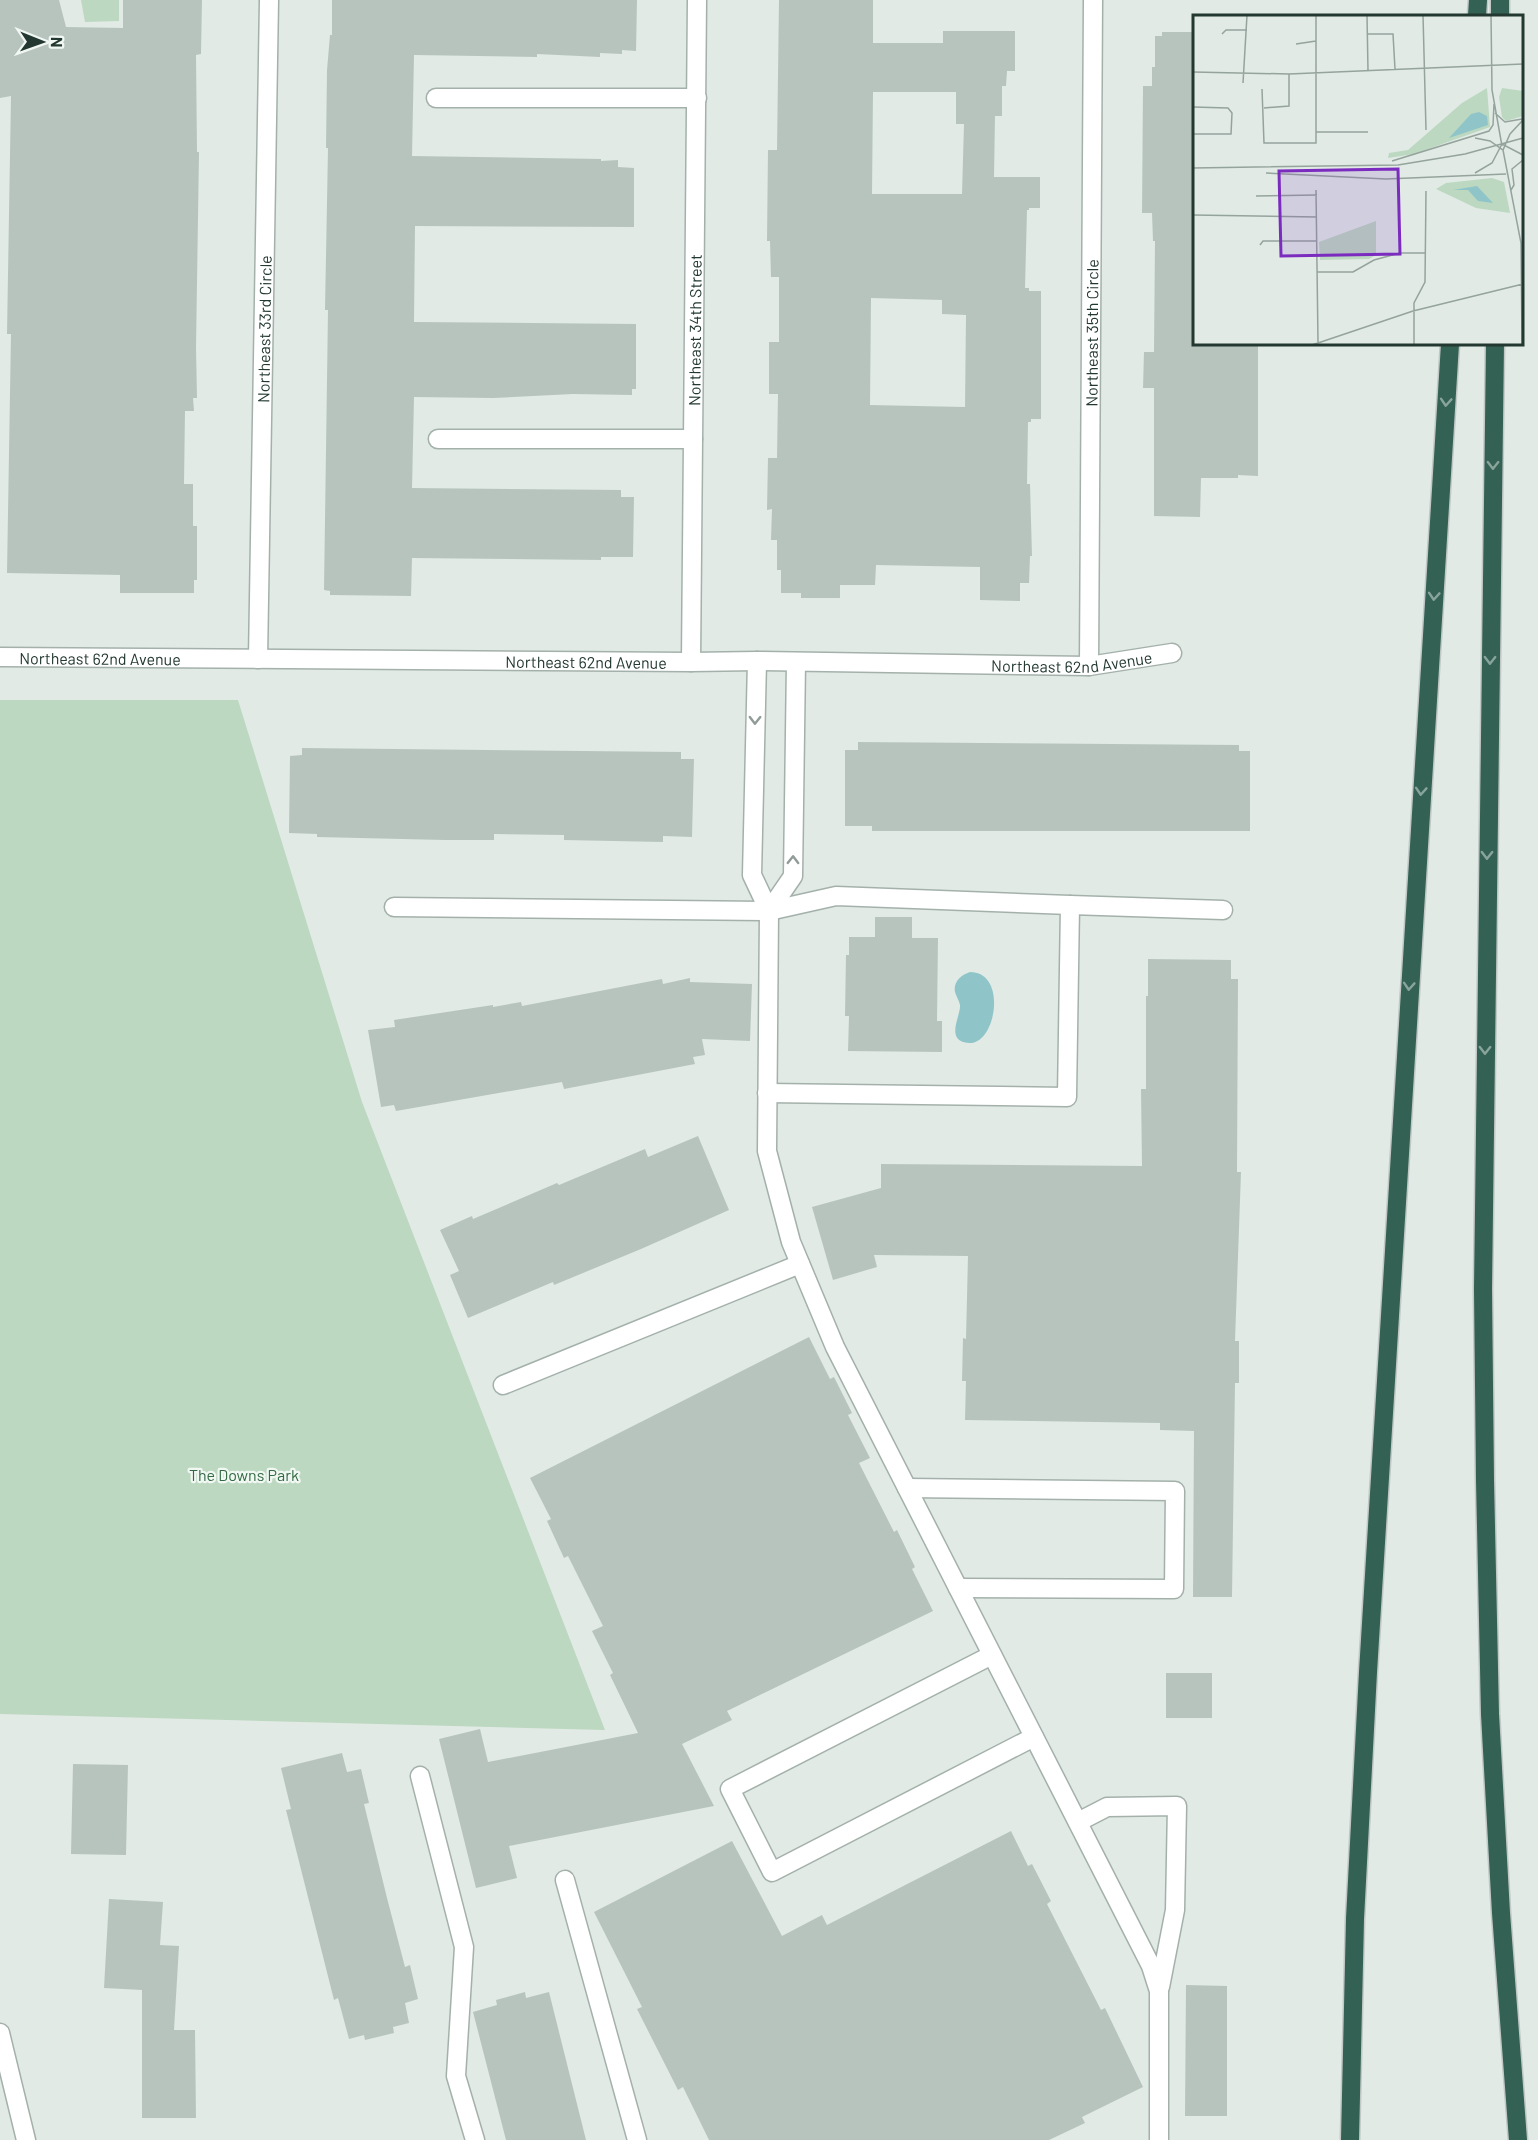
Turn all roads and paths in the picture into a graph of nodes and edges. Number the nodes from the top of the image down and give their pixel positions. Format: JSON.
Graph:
{"nodes":[{"id":1,"x":269,"y":0,"type":"edge"},
{"id":2,"x":697,"y":0,"type":"edge"},
{"id":3,"x":1093,"y":0,"type":"edge"},
{"id":4,"x":1478,"y":0,"type":"edge"},
{"id":5,"x":1477,"y":15,"type":"edge"},
{"id":6,"x":436,"y":98,"type":"dead end"},
{"id":7,"x":697,"y":98,"type":"junction"},
{"id":8,"x":1450,"y":345,"type":"edge"},
{"id":9,"x":1495,"y":345,"type":"edge"},
{"id":10,"x":693,"y":439,"type":"junction"},
{"id":11,"x":438,"y":440,"type":"dead end"},
{"id":12,"x":1172,"y":653,"type":"dead end"},
{"id":13,"x":0,"y":657,"type":"edge"},
{"id":14,"x":258,"y":659,"type":"junction"},
{"id":15,"x":757,"y":661,"type":"junction"},
{"id":16,"x":691,"y":662,"type":"junction"},
{"id":17,"x":796,"y":662,"type":"junction"},
{"id":18,"x":1089,"y":666,"type":"junction"},
{"id":19,"x":1070,"y":905,"type":"junction"},
{"id":20,"x":394,"y":907,"type":"dead end"},
{"id":21,"x":1223,"y":910,"type":"dead end"},
{"id":22,"x":769,"y":911,"type":"junction"},
{"id":23,"x":767,"y":1093,"type":"junction"},
{"id":24,"x":800,"y":1264,"type":"junction"},
{"id":25,"x":503,"y":1385,"type":"dead end"},
{"id":26,"x":907,"y":1488,"type":"junction"},
{"id":27,"x":958,"y":1588,"type":"junction"},
{"id":28,"x":992,"y":1655,"type":"junction"},
{"id":29,"x":1034,"y":1737,"type":"junction"},
{"id":30,"x":420,"y":1776,"type":"dead end"},
{"id":31,"x":1078,"y":1822,"type":"junction"},
{"id":32,"x":565,"y":1880,"type":"dead end"},
{"id":33,"x":1159,"y":1990,"type":"junction"},
{"id":34,"x":0,"y":2033,"type":"edge"},
{"id":35,"x":26,"y":2140,"type":"edge"},
{"id":36,"x":475,"y":2140,"type":"edge"},
{"id":37,"x":637,"y":2140,"type":"edge"},
{"id":38,"x":1159,"y":2140,"type":"edge"},
{"id":39,"x":1350,"y":2140,"type":"edge"},
{"id":40,"x":1518,"y":2140,"type":"edge"}],
"edges":[{"from":1,"to":14,"type":"street","name":"Northeast 33rd Circle"},
{"from":2,"to":7,"type":"street","name":"Northeast 34th Street"},
{"from":3,"to":18,"type":"street","name":"Northeast 35th Circle"},
{"from":4,"to":5,"type":"highway"},
{"from":6,"to":7,"type":"street"},
{"from":7,"to":10,"type":"street","name":"Northeast 34th Street"},
{"from":8,"to":39,"type":"highway","one_way":true},
{"from":9,"to":40,"type":"highway","one_way":true},
{"from":10,"to":11,"type":"street"},
{"from":10,"to":16,"type":"street","name":"Northeast 34th Street"},
{"from":12,"to":18,"type":"street","name":"Northeast 62nd Avenue"},
{"from":13,"to":14,"type":"street","name":"Northeast 62nd Avenue"},
{"from":14,"to":16,"type":"street","name":"Northeast 62nd Avenue"},
{"from":15,"to":16,"type":"street","name":"Northeast 62nd Avenue"},
{"from":15,"to":17,"type":"street","name":"Northeast 62nd Avenue"},
{"from":15,"to":22,"type":"street","one_way":true},
{"from":17,"to":18,"type":"street","name":"Northeast 62nd Avenue"},
{"from":22,"to":17,"type":"street","one_way":true},
{"from":19,"to":21,"type":"street"},
{"from":19,"to":22,"type":"street"},
{"from":19,"to":23,"type":"street"},
{"from":20,"to":22,"type":"street"},
{"from":22,"to":23,"type":"street"},
{"from":23,"to":24,"type":"street"},
{"from":24,"to":25,"type":"street"},
{"from":24,"to":26,"type":"street"},
{"from":26,"to":27,"type":"street"},
{"from":26,"to":27,"type":"street"},
{"from":27,"to":28,"type":"street"},
{"from":28,"to":29,"type":"street"},
{"from":28,"to":29,"type":"street"},
{"from":29,"to":31,"type":"street"},
{"from":30,"to":36,"type":"street"},
{"from":31,"to":33,"type":"street"},
{"from":31,"to":33,"type":"street"},
{"from":32,"to":37,"type":"street"},
{"from":33,"to":38,"type":"street"},
{"from":34,"to":35,"type":"street"}]}
